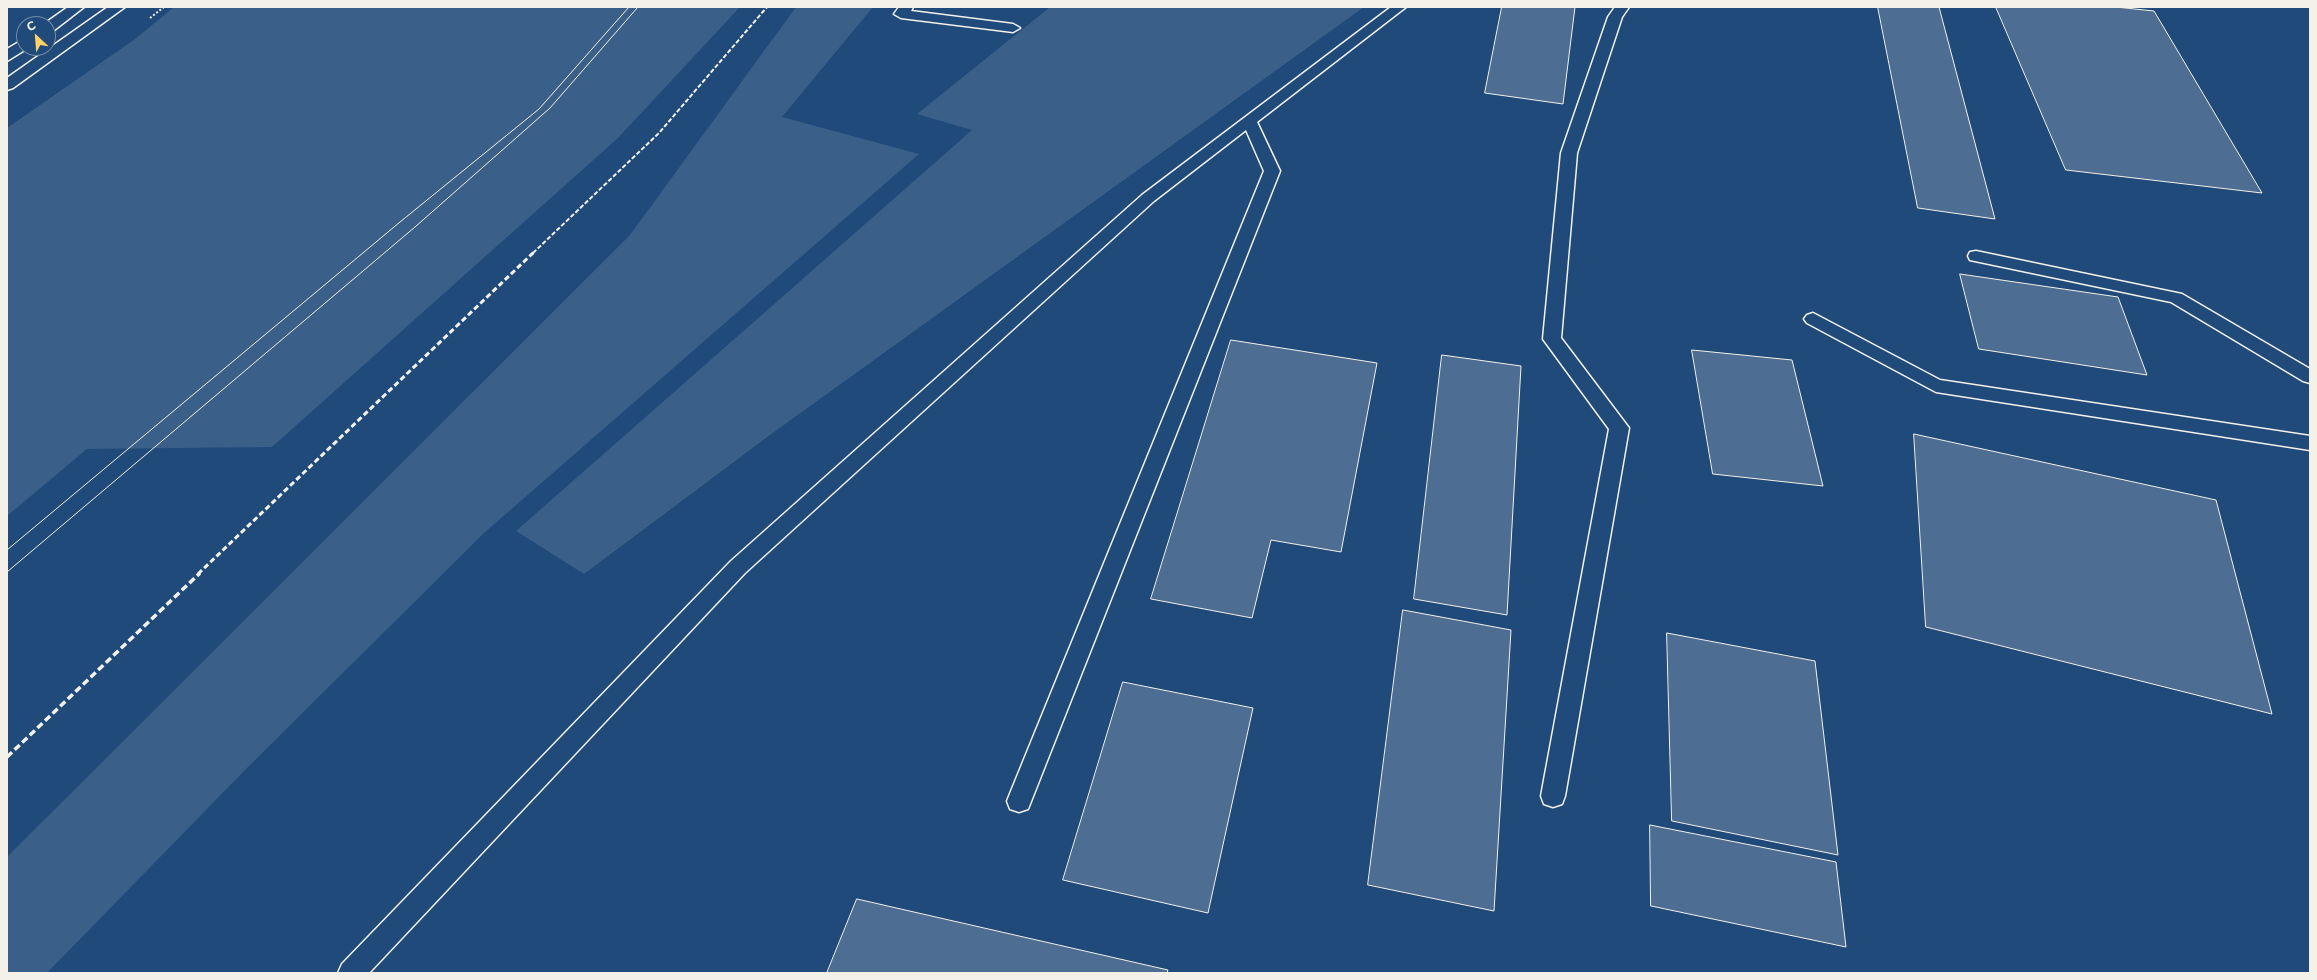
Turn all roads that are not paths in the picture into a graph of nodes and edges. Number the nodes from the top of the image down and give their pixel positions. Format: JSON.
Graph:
{"nodes":[{"id":1,"x":77,"y":7,"type":"edge"},
{"id":2,"x":118,"y":7,"type":"edge"},
{"id":3,"x":906,"y":7,"type":"edge"},
{"id":4,"x":1399,"y":7,"type":"edge"},
{"id":5,"x":1622,"y":7,"type":"edge"},
{"id":6,"x":56,"y":22,"type":"edge"},
{"id":7,"x":1013,"y":28,"type":"dead end"},
{"id":8,"x":16,"y":50,"type":"edge"},
{"id":9,"x":7,"y":56,"type":"edge"},
{"id":10,"x":7,"y":85,"type":"edge"},
{"id":11,"x":1249,"y":120,"type":"junction"},
{"id":12,"x":1976,"y":256,"type":"dead end"},
{"id":13,"x":1813,"y":319,"type":"dead end"},
{"id":14,"x":2310,"y":377,"type":"edge"},
{"id":15,"x":2310,"y":444,"type":"edge"},
{"id":16,"x":1553,"y":796,"type":"dead end"},
{"id":17,"x":1019,"y":801,"type":"dead end"},
{"id":18,"x":351,"y":973,"type":"edge"}],
"edges":[{"from":1,"to":6,"type":"main road"},
{"from":2,"to":10,"type":"main road"},
{"from":3,"to":7,"type":"main road"},
{"from":4,"to":11,"type":"lane"},
{"from":5,"to":16,"type":"lane"},
{"from":8,"to":9,"type":"main road"},
{"from":11,"to":17,"type":"lane"},
{"from":11,"to":18,"type":"lane"},
{"from":12,"to":14,"type":"lane"},
{"from":13,"to":15,"type":"lane"}]}
